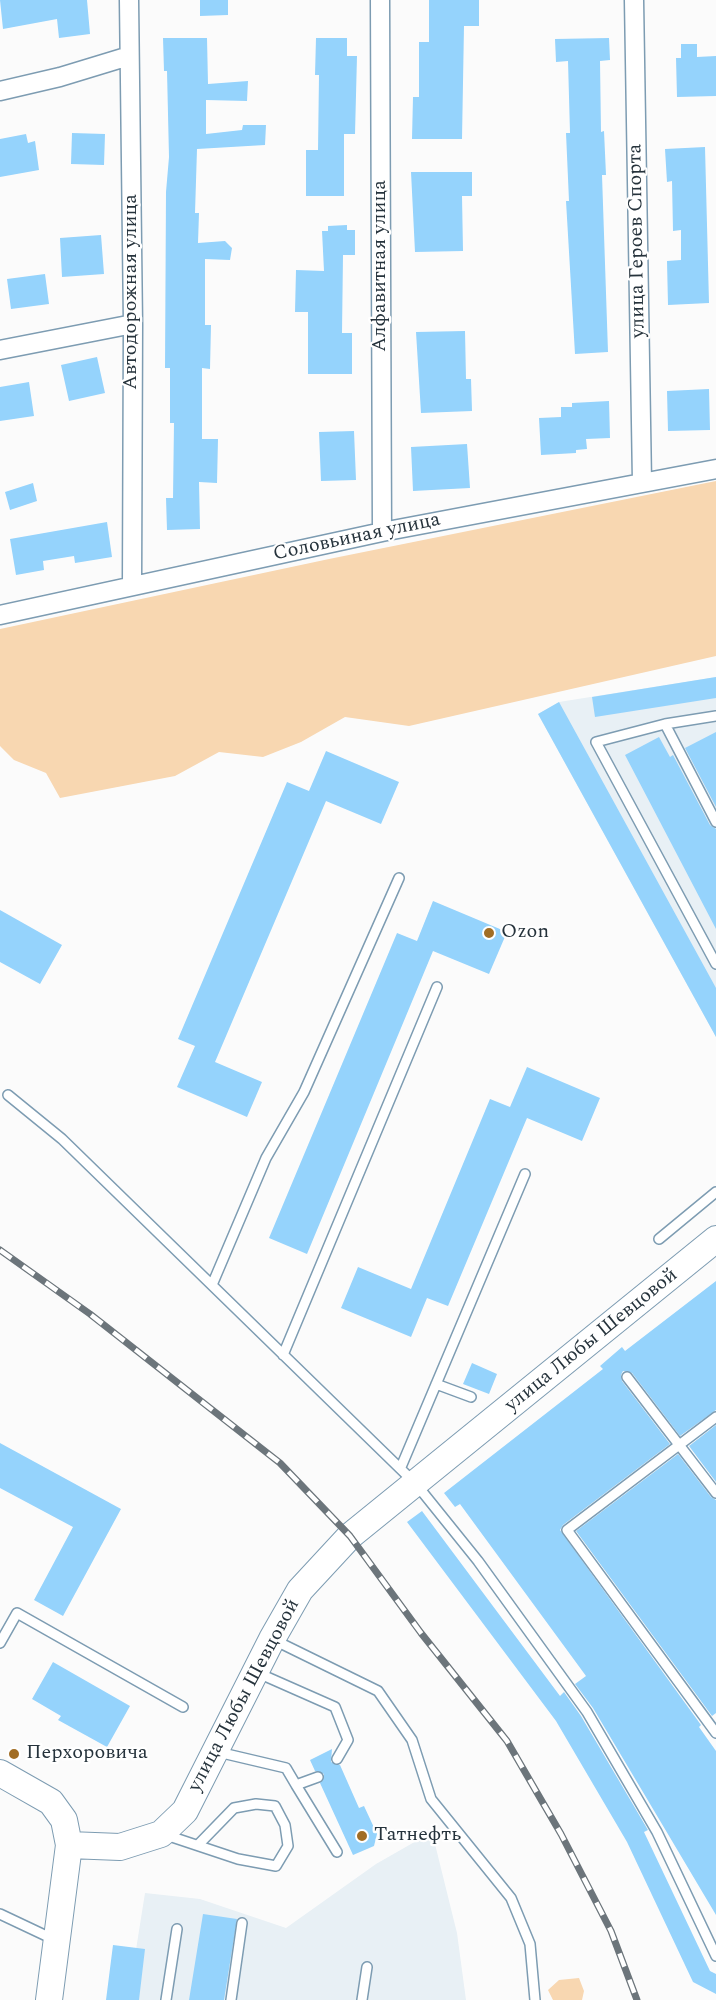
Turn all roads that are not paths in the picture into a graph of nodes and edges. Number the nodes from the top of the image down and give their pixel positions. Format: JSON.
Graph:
{"nodes":[{"id":1,"x":129,"y":0,"type":"edge"},
{"id":2,"x":380,"y":0,"type":"edge"},
{"id":3,"x":634,"y":0,"type":"edge"},
{"id":4,"x":129,"y":56,"type":"junction"},
{"id":5,"x":0,"y":91,"type":"edge"},
{"id":6,"x":133,"y":324,"type":"junction"},
{"id":7,"x":0,"y":350,"type":"edge"},
{"id":8,"x":716,"y":469,"type":"edge"},
{"id":9,"x":642,"y":482,"type":"junction"},
{"id":10,"x":382,"y":532,"type":"junction"},
{"id":11,"x":132,"y":585,"type":"junction"},
{"id":12,"x":0,"y":615,"type":"edge"},
{"id":13,"x":716,"y":716,"type":"edge"},
{"id":14,"x":665,"y":724,"type":"junction"},
{"id":15,"x":716,"y":822,"type":"edge"},
{"id":16,"x":399,"y":878,"type":"dead end"},
{"id":17,"x":716,"y":964,"type":"edge"},
{"id":18,"x":437,"y":987,"type":"dead end"},
{"id":19,"x":8,"y":1095,"type":"dead end"},
{"id":20,"x":525,"y":1174,"type":"dead end"},
{"id":21,"x":716,"y":1192,"type":"edge"},
{"id":22,"x":659,"y":1239,"type":"dead end"},
{"id":23,"x":716,"y":1239,"type":"edge"},
{"id":24,"x":212,"y":1285,"type":"junction"},
{"id":25,"x":283,"y":1355,"type":"junction"},
{"id":26,"x":627,"y":1377,"type":"dead end"},
{"id":27,"x":436,"y":1384,"type":"junction"},
{"id":28,"x":471,"y":1397,"type":"dead end"},
{"id":29,"x":716,"y":1417,"type":"edge"},
{"id":30,"x":679,"y":1444,"type":"junction"},
{"id":31,"x":408,"y":1475,"type":"junction"},
{"id":32,"x":716,"y":1492,"type":"edge"},
{"id":33,"x":272,"y":1639,"type":"junction"},
{"id":34,"x":0,"y":1643,"type":"edge"},
{"id":35,"x":257,"y":1672,"type":"junction"},
{"id":36,"x":183,"y":1707,"type":"dead end"},
{"id":37,"x":716,"y":1733,"type":"edge"},
{"id":38,"x":215,"y":1752,"type":"junction"},
{"id":39,"x":337,"y":1759,"type":"dead end"},
{"id":40,"x":0,"y":1773,"type":"edge"},
{"id":41,"x":318,"y":1777,"type":"dead end"},
{"id":42,"x":296,"y":1785,"type":"junction"},
{"id":43,"x":161,"y":1834,"type":"junction"},
{"id":44,"x":199,"y":1844,"type":"junction"},
{"id":45,"x":69,"y":1845,"type":"junction"},
{"id":46,"x":337,"y":1852,"type":"dead end"},
{"id":47,"x":0,"y":1914,"type":"edge"},
{"id":48,"x":242,"y":1923,"type":"dead end"},
{"id":49,"x":177,"y":1929,"type":"dead end"},
{"id":50,"x":57,"y":1941,"type":"junction"},
{"id":51,"x":716,"y":1956,"type":"edge"},
{"id":52,"x":367,"y":1967,"type":"dead end"},
{"id":53,"x":49,"y":2000,"type":"edge"},
{"id":54,"x":166,"y":2000,"type":"edge"},
{"id":55,"x":231,"y":2000,"type":"edge"},
{"id":56,"x":362,"y":2000,"type":"edge"},
{"id":57,"x":535,"y":2000,"type":"edge"}],
"edges":[{"from":1,"to":4,"type":"street","name":"Автодорожная улица"},
{"from":2,"to":10,"type":"street","name":"Алфавитная улица"},
{"from":3,"to":9,"type":"street","name":"улица Героев Спорта"},
{"from":4,"to":5,"type":"street"},
{"from":4,"to":6,"type":"street","name":"Автодорожная улица"},
{"from":6,"to":7,"type":"street"},
{"from":6,"to":11,"type":"street","name":"Автодорожная улица"},
{"from":8,"to":9,"type":"street","name":"Соловьиная улица"},
{"from":9,"to":10,"type":"street","name":"Соловьиная улица"},
{"from":10,"to":11,"type":"street","name":"Соловьиная улица"},
{"from":11,"to":12,"type":"street","name":"Соловьиная улица"},
{"from":13,"to":14,"type":"lane"},
{"from":14,"to":15,"type":"lane"},
{"from":14,"to":17,"type":"lane"},
{"from":16,"to":24,"type":"lane"},
{"from":18,"to":25,"type":"lane"},
{"from":19,"to":24,"type":"lane"},
{"from":20,"to":27,"type":"lane"},
{"from":21,"to":22,"type":"lane"},
{"from":23,"to":31,"type":"street","name":"улица Любы Шевцовой"},
{"from":24,"to":25,"type":"lane"},
{"from":25,"to":31,"type":"lane"},
{"from":26,"to":30,"type":"lane"},
{"from":27,"to":28,"type":"lane"},
{"from":27,"to":31,"type":"lane"},
{"from":29,"to":30,"type":"lane"},
{"from":30,"to":32,"type":"lane"},
{"from":30,"to":37,"type":"lane"},
{"from":31,"to":33,"type":"street","name":"улица Любы Шевцовой"},
{"from":31,"to":51,"type":"lane"},
{"from":33,"to":35,"type":"street","name":"улица Любы Шевцовой"},
{"from":33,"to":57,"type":"lane"},
{"from":34,"to":36,"type":"lane"},
{"from":35,"to":38,"type":"street","name":"улица Любы Шевцовой"},
{"from":35,"to":39,"type":"lane"},
{"from":38,"to":42,"type":"lane"},
{"from":38,"to":43,"type":"street","name":"улица Любы Шевцовой"},
{"from":40,"to":45,"type":"street"},
{"from":41,"to":42,"type":"lane"},
{"from":42,"to":46,"type":"lane"},
{"from":43,"to":44,"type":"lane"},
{"from":43,"to":45,"type":"street","name":"улица Любы Шевцовой"},
{"from":44,"to":44,"type":"lane"},
{"from":45,"to":50,"type":"street"},
{"from":47,"to":50,"type":"lane"},
{"from":48,"to":55,"type":"lane"},
{"from":49,"to":54,"type":"lane"},
{"from":50,"to":53,"type":"street"},
{"from":52,"to":56,"type":"lane"}]}
